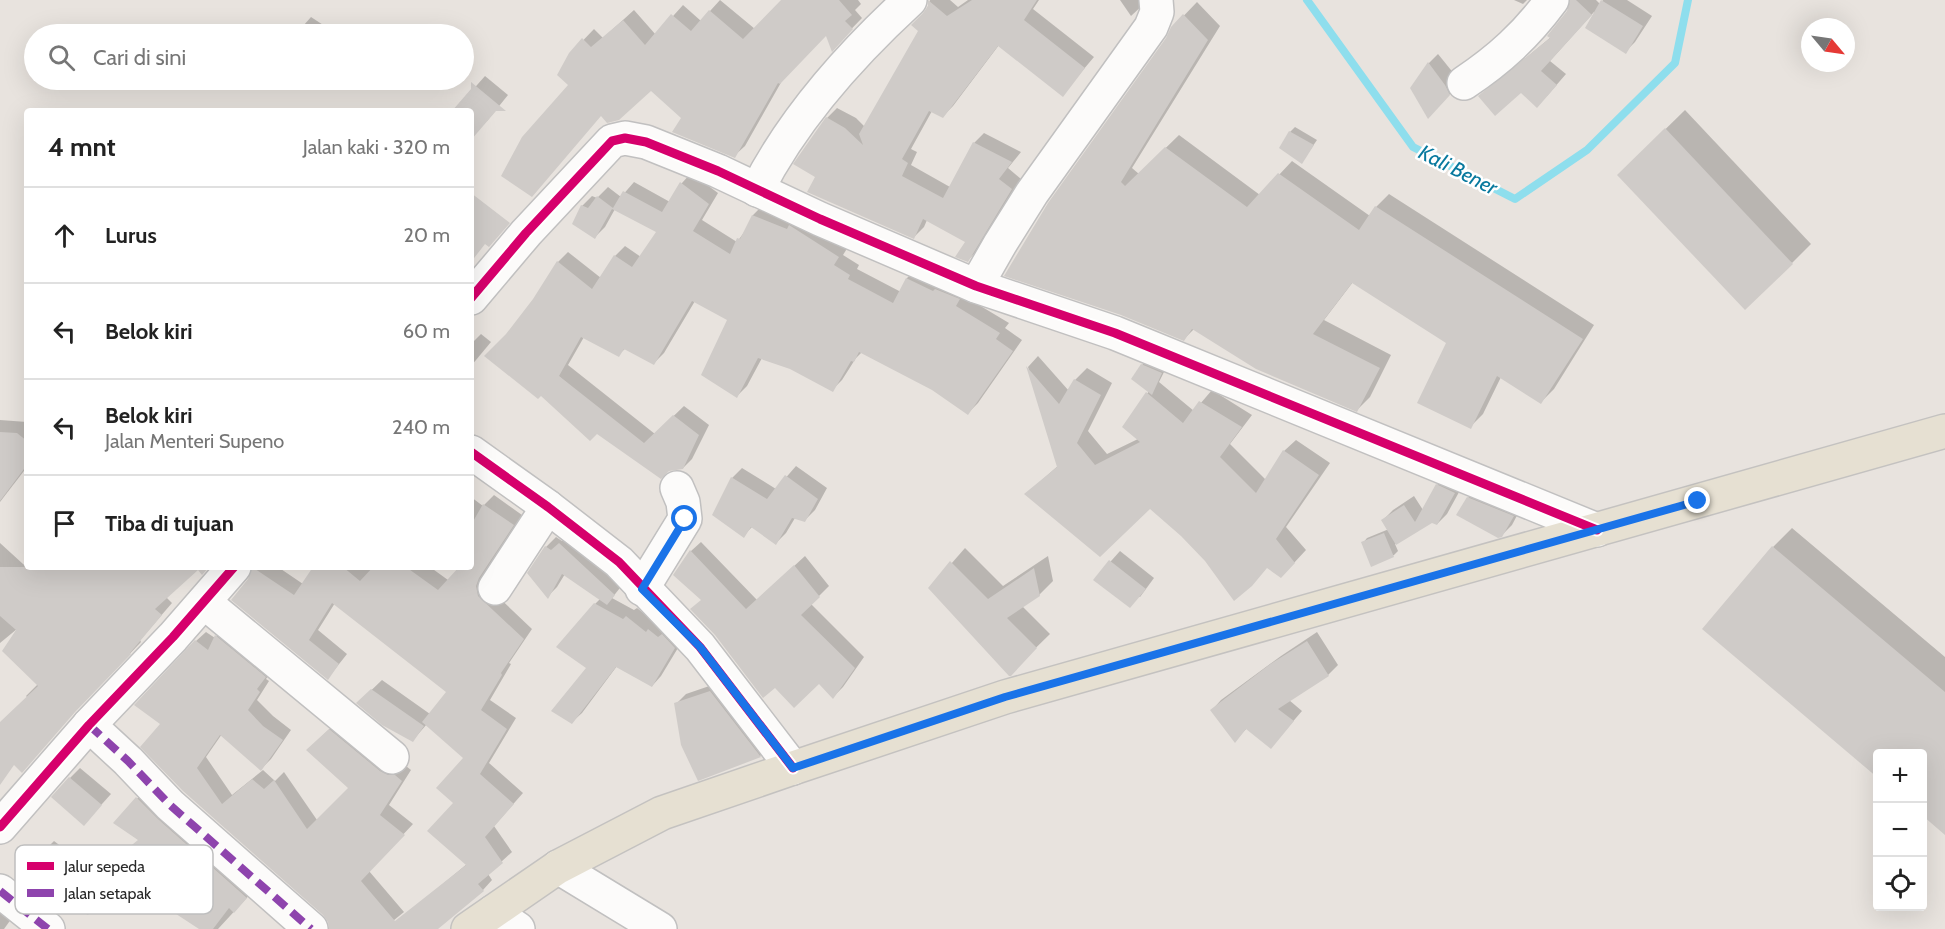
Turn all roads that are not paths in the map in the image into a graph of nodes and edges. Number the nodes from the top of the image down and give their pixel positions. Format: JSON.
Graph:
{"nodes":[{"id":1,"x":910,"y":0,"type":"edge"},
{"id":2,"x":1156,"y":0,"type":"edge"},
{"id":3,"x":1552,"y":0,"type":"edge"},
{"id":4,"x":1464,"y":83,"type":"dead end"},
{"id":5,"x":757,"y":190,"type":"junction"},
{"id":6,"x":976,"y":286,"type":"junction"},
{"id":7,"x":474,"y":294,"type":"edge"},
{"id":8,"x":1945,"y":431,"type":"edge"},
{"id":9,"x":474,"y":454,"type":"edge"},
{"id":10,"x":676,"y":488,"type":"dead end"},
{"id":11,"x":548,"y":507,"type":"junction"},
{"id":12,"x":1598,"y":530,"type":"junction"},
{"id":13,"x":231,"y":570,"type":"edge"},
{"id":14,"x":495,"y":588,"type":"dead end"},
{"id":15,"x":642,"y":589,"type":"junction"},
{"id":16,"x":204,"y":602,"type":"junction"},
{"id":17,"x":88,"y":725,"type":"junction"},
{"id":18,"x":392,"y":757,"type":"dead end"},
{"id":19,"x":793,"y":768,"type":"junction"},
{"id":20,"x":0,"y":827,"type":"edge"},
{"id":21,"x":558,"y":867,"type":"junction"},
{"id":22,"x":0,"y":891,"type":"edge"},
{"id":23,"x":15,"y":903,"type":"edge"},
{"id":24,"x":29,"y":914,"type":"edge"},
{"id":25,"x":493,"y":923,"type":"edge"},
{"id":26,"x":48,"y":929,"type":"edge"},
{"id":27,"x":311,"y":929,"type":"edge"},
{"id":28,"x":660,"y":929,"type":"edge"}],
"edges":[{"from":1,"to":5,"type":"street"},
{"from":2,"to":6,"type":"street"},
{"from":3,"to":4,"type":"street"},
{"from":5,"to":6,"type":"street"},
{"from":5,"to":7,"type":"street"},
{"from":6,"to":12,"type":"street"},
{"from":8,"to":12,"type":"main road"},
{"from":9,"to":11,"type":"street"},
{"from":10,"to":15,"type":"street"},
{"from":11,"to":14,"type":"street"},
{"from":11,"to":15,"type":"street"},
{"from":12,"to":19,"type":"main road"},
{"from":13,"to":16,"type":"street"},
{"from":15,"to":19,"type":"street"},
{"from":16,"to":17,"type":"street"},
{"from":16,"to":18,"type":"street"},
{"from":17,"to":20,"type":"street"},
{"from":17,"to":27,"type":"street"},
{"from":19,"to":21,"type":"main road"},
{"from":21,"to":25,"type":"main road"},
{"from":21,"to":28,"type":"street"},
{"from":22,"to":23,"type":"street"},
{"from":24,"to":26,"type":"street"}]}
